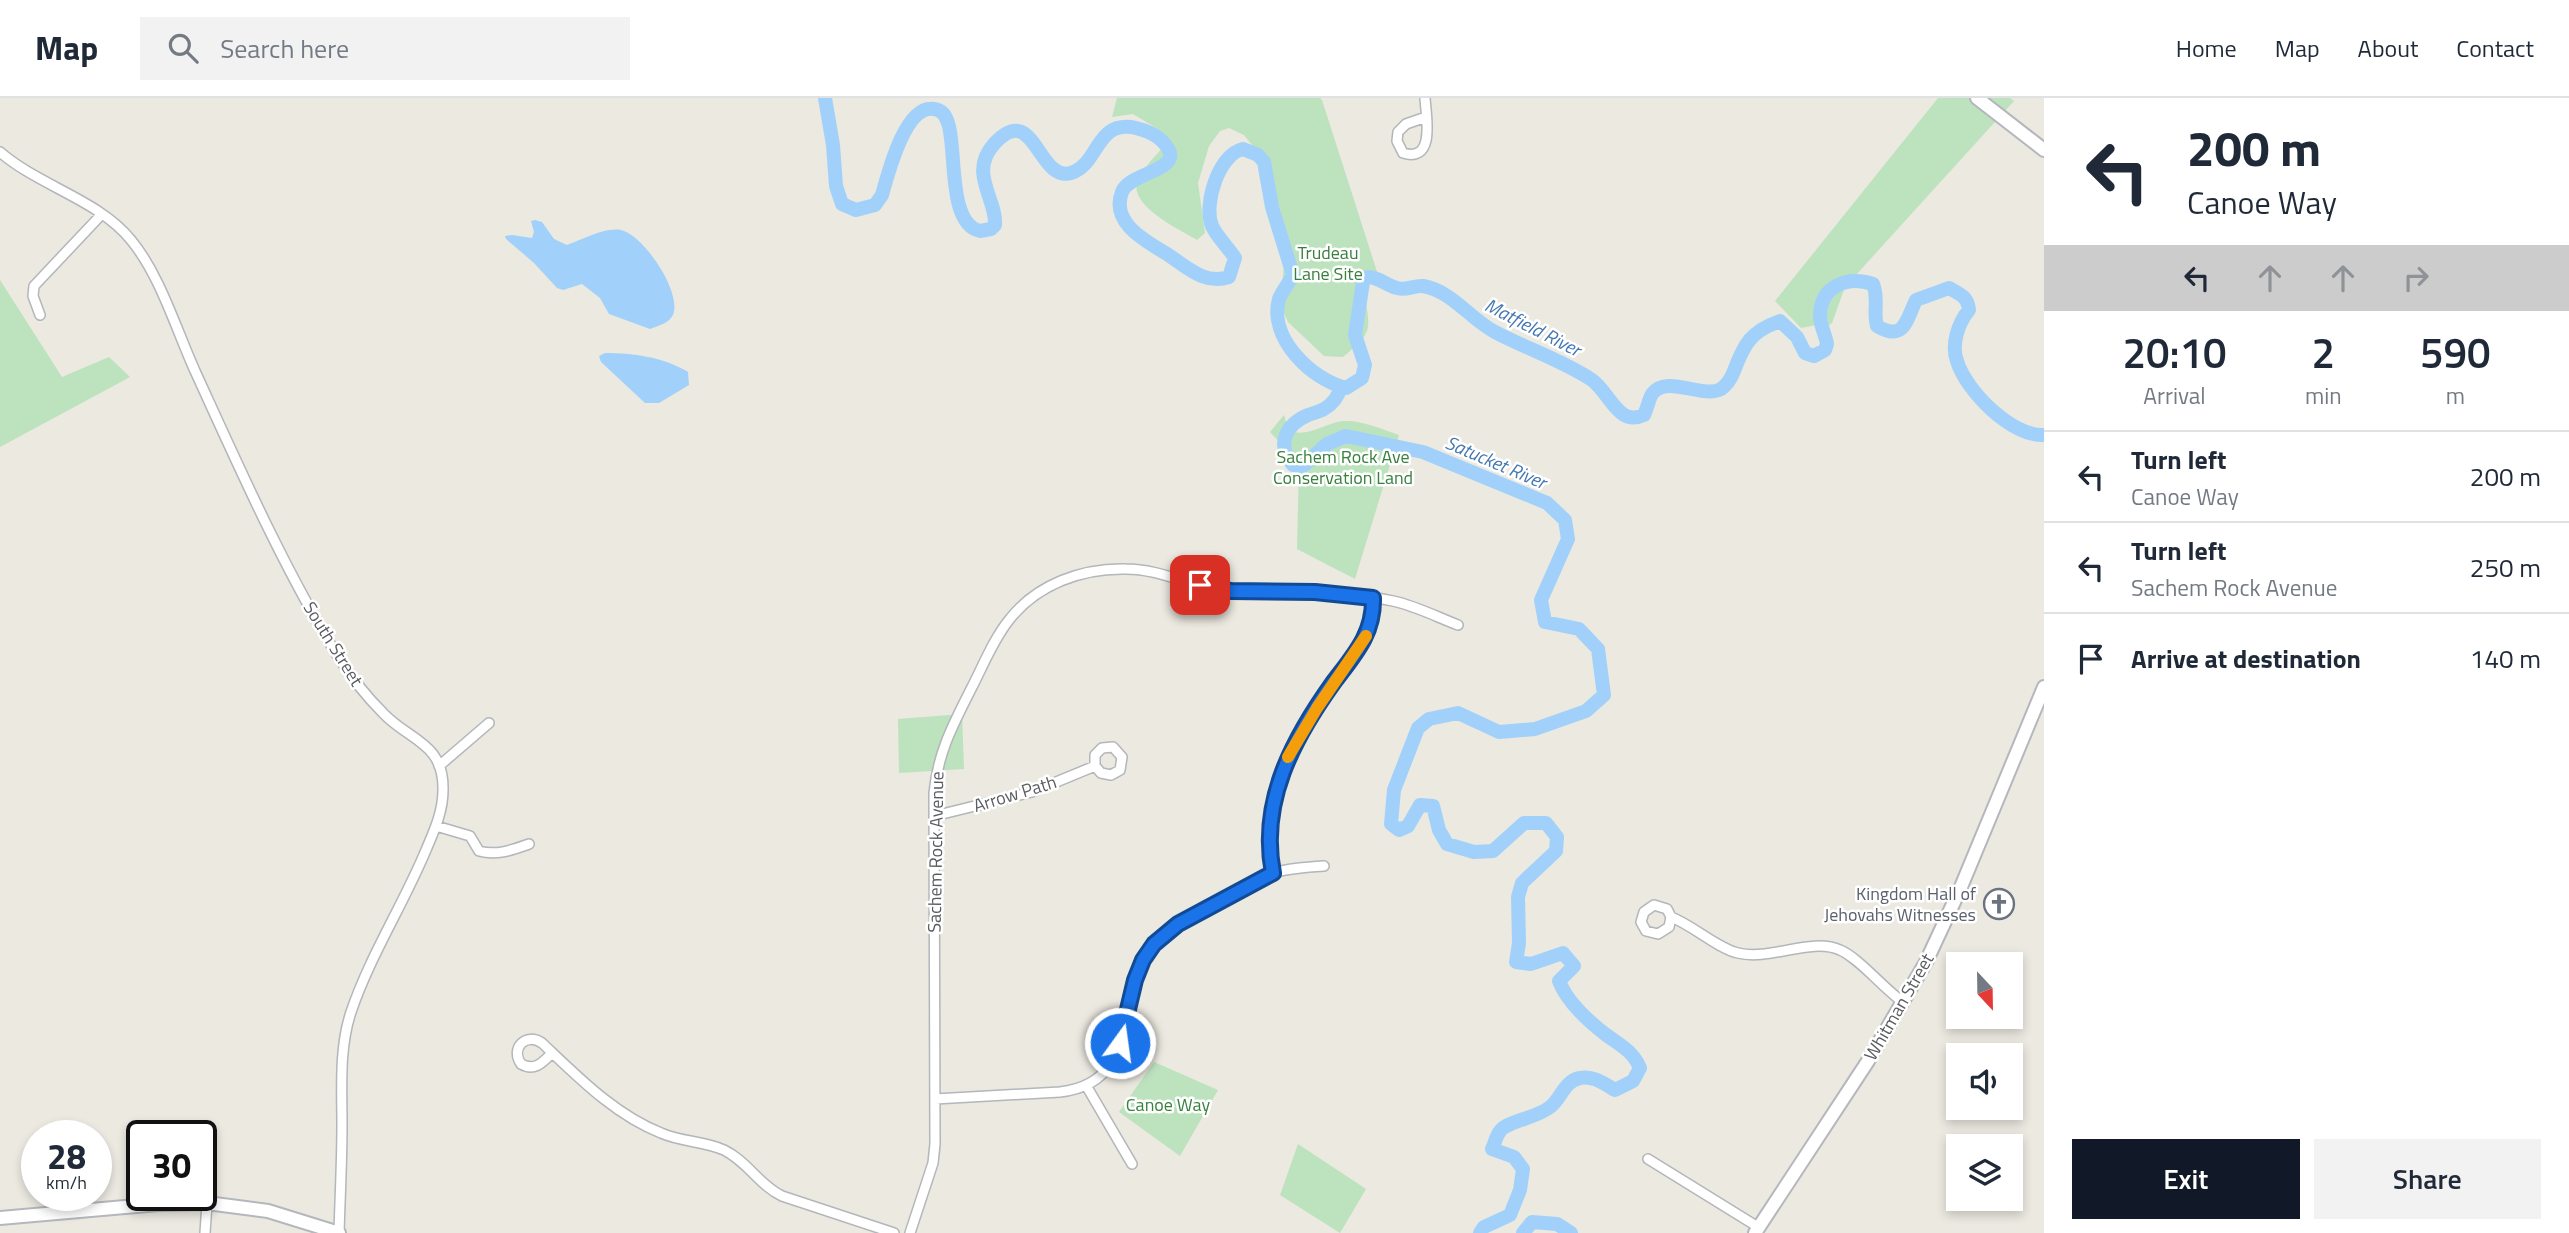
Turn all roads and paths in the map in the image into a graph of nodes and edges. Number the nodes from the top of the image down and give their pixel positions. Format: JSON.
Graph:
{"nodes":[{"id":1,"x":1425,"y":98,"type":"edge"},
{"id":2,"x":1977,"y":98,"type":"edge"},
{"id":3,"x":1426,"y":117,"type":"junction"},
{"id":4,"x":2044,"y":150,"type":"edge"},
{"id":5,"x":0,"y":152,"type":"edge"},
{"id":6,"x":100,"y":215,"type":"junction"},
{"id":7,"x":40,"y":315,"type":"dead end"},
{"id":8,"x":1373,"y":598,"type":"junction"},
{"id":9,"x":1458,"y":625,"type":"dead end"},
{"id":10,"x":2044,"y":687,"type":"edge"},
{"id":11,"x":489,"y":723,"type":"dead end"},
{"id":12,"x":1095,"y":765,"type":"dead end"},
{"id":13,"x":439,"y":766,"type":"junction"},
{"id":14,"x":934,"y":816,"type":"junction"},
{"id":15,"x":436,"y":826,"type":"junction"},
{"id":16,"x":529,"y":844,"type":"dead end"},
{"id":17,"x":1324,"y":866,"type":"dead end"},
{"id":18,"x":1273,"y":873,"type":"junction"},
{"id":19,"x":1671,"y":917,"type":"dead end"},
{"id":20,"x":1903,"y":1002,"type":"junction"},
{"id":21,"x":552,"y":1052,"type":"dead end"},
{"id":22,"x":1087,"y":1087,"type":"junction"},
{"id":23,"x":935,"y":1099,"type":"junction"},
{"id":24,"x":1648,"y":1159,"type":"dead end"},
{"id":25,"x":1132,"y":1164,"type":"dead end"},
{"id":26,"x":217,"y":1204,"type":"edge"},
{"id":27,"x":126,"y":1207,"type":"edge"},
{"id":28,"x":206,"y":1211,"type":"edge"},
{"id":29,"x":0,"y":1218,"type":"edge"},
{"id":30,"x":313,"y":1228,"type":"edge"},
{"id":31,"x":1756,"y":1230,"type":"edge"},
{"id":32,"x":205,"y":1233,"type":"edge"},
{"id":33,"x":339,"y":1233,"type":"edge"},
{"id":34,"x":894,"y":1233,"type":"edge"},
{"id":35,"x":910,"y":1233,"type":"edge"}],
"edges":[{"from":1,"to":3,"type":"street"},
{"from":2,"to":4,"type":"main road"},
{"from":3,"to":3,"type":"street"},
{"from":5,"to":6,"type":"street","name":"South Street"},
{"from":6,"to":7,"type":"street"},
{"from":6,"to":13,"type":"street","name":"South Street"},
{"from":8,"to":9,"type":"street","name":"Sachem Rock Avenue"},
{"from":8,"to":14,"type":"street","name":"Sachem Rock Avenue"},
{"from":8,"to":18,"type":"street"},
{"from":10,"to":20,"type":"main road","name":"Whitman Street"},
{"from":11,"to":13,"type":"street"},
{"from":12,"to":14,"type":"street","name":"Arrow Path"},
{"from":13,"to":15,"type":"street"},
{"from":14,"to":23,"type":"street","name":"Sachem Rock Avenue"},
{"from":15,"to":16,"type":"street"},
{"from":15,"to":33,"type":"street"},
{"from":17,"to":18,"type":"street"},
{"from":18,"to":22,"type":"street"},
{"from":19,"to":20,"type":"street"},
{"from":20,"to":31,"type":"main road","name":"Whitman Street"},
{"from":21,"to":34,"type":"street"},
{"from":22,"to":23,"type":"street"},
{"from":22,"to":25,"type":"street"},
{"from":23,"to":35,"type":"street","name":"Sachem Rock Avenue"},
{"from":24,"to":31,"type":"street"},
{"from":26,"to":30,"type":"main road"},
{"from":27,"to":29,"type":"main road"},
{"from":28,"to":32,"type":"street"},
{"from":30,"to":33,"type":"main road"}]}
